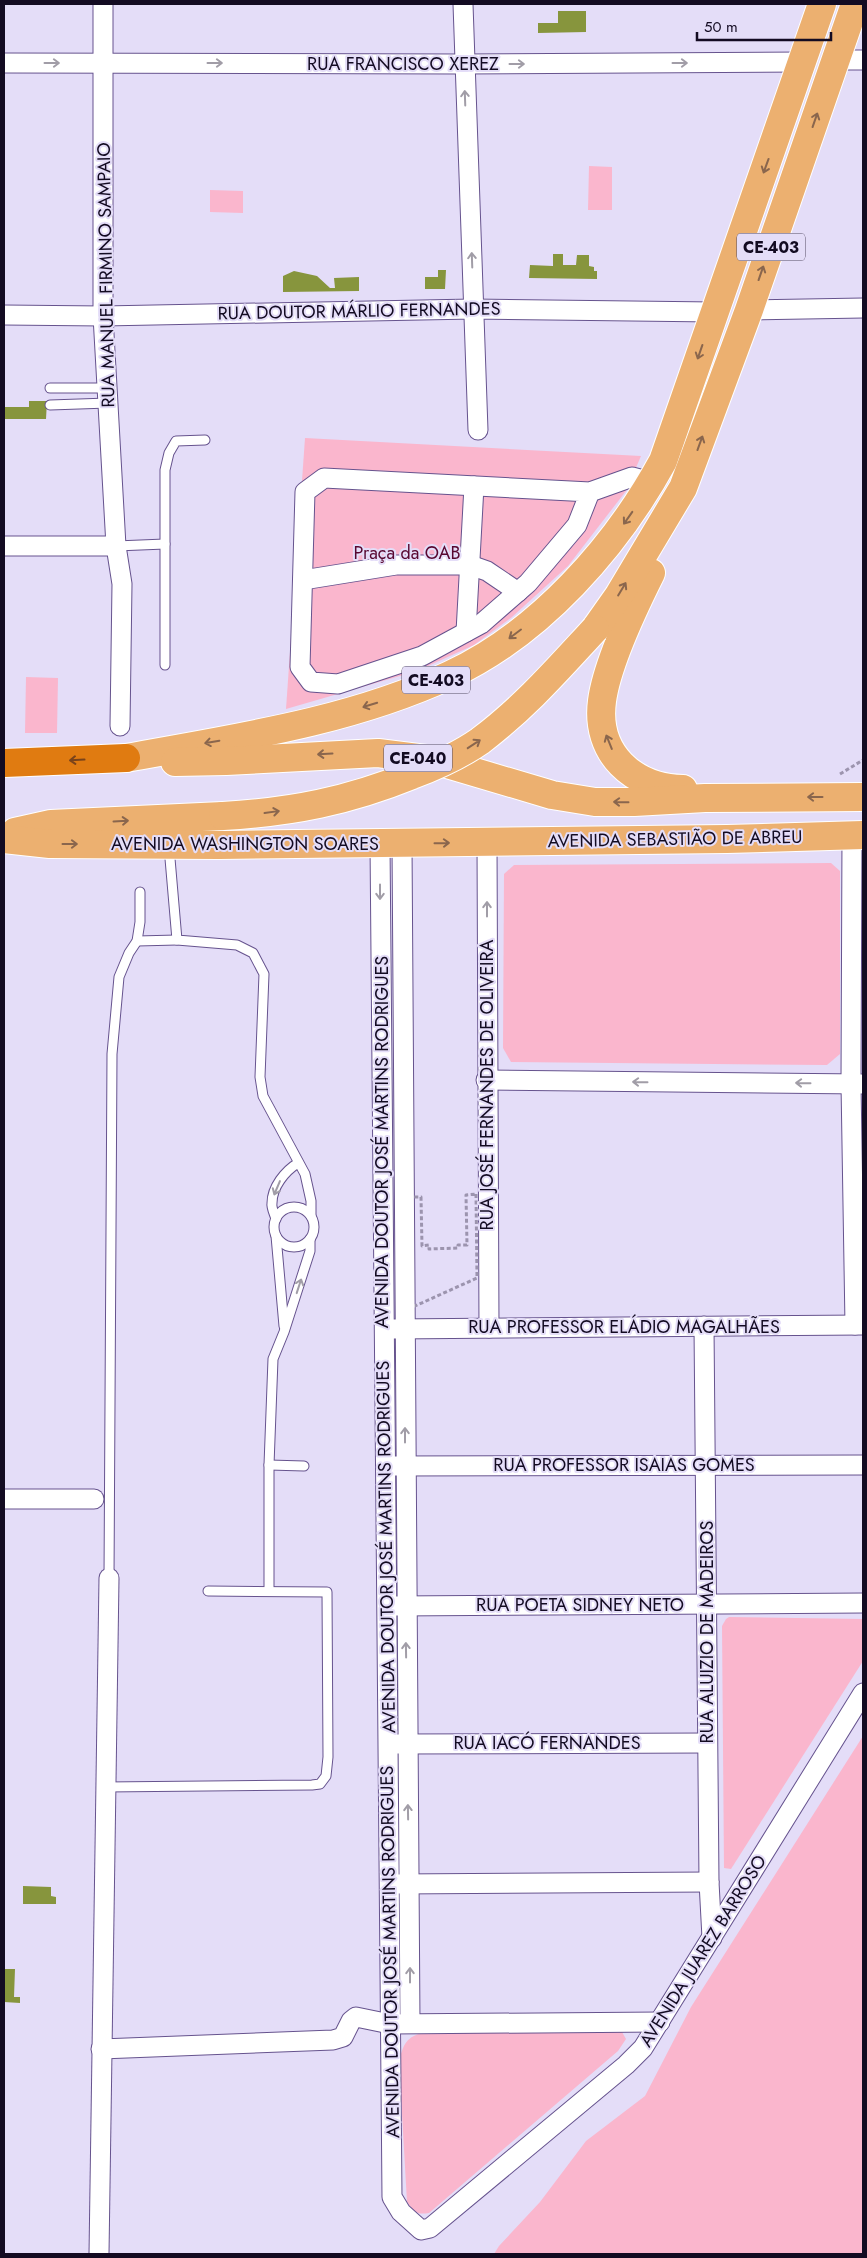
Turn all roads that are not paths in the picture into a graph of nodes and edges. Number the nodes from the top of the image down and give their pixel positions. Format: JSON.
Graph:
{"nodes":[{"id":1,"x":103,"y":4,"type":"edge"},
{"id":2,"x":462,"y":4,"type":"edge"},
{"id":3,"x":822,"y":4,"type":"edge"},
{"id":4,"x":855,"y":4,"type":"edge"},
{"id":5,"x":836,"y":60,"type":"junction"},
{"id":6,"x":863,"y":60,"type":"edge"},
{"id":7,"x":802,"y":62,"type":"junction"},
{"id":8,"x":4,"y":63,"type":"edge"},
{"id":9,"x":103,"y":63,"type":"junction"},
{"id":10,"x":464,"y":64,"type":"junction"},
{"id":11,"x":863,"y":308,"type":"edge"},
{"id":12,"x":473,"y":309,"type":"junction"},
{"id":13,"x":749,"y":310,"type":"junction"},
{"id":14,"x":714,"y":312,"type":"junction"},
{"id":15,"x":4,"y":315,"type":"edge"},
{"id":16,"x":103,"y":316,"type":"junction"},
{"id":17,"x":50,"y":388,"type":"dead end"},
{"id":18,"x":107,"y":396,"type":"junction"},
{"id":19,"x":50,"y":405,"type":"dead end"},
{"id":20,"x":478,"y":430,"type":"dead end"},
{"id":21,"x":205,"y":440,"type":"dead end"},
{"id":22,"x":651,"y":482,"type":"junction"},
{"id":23,"x":474,"y":486,"type":"junction"},
{"id":24,"x":683,"y":488,"type":"junction"},
{"id":25,"x":590,"y":492,"type":"junction"},
{"id":26,"x":165,"y":544,"type":"junction"},
{"id":27,"x":4,"y":546,"type":"edge"},
{"id":28,"x":116,"y":546,"type":"junction"},
{"id":29,"x":470,"y":565,"type":"junction"},
{"id":30,"x":303,"y":580,"type":"junction"},
{"id":31,"x":518,"y":592,"type":"junction"},
{"id":32,"x":466,"y":632,"type":"junction"},
{"id":33,"x":165,"y":665,"type":"dead end"},
{"id":34,"x":120,"y":726,"type":"dead end"},
{"id":35,"x":126,"y":758,"type":"junction"},
{"id":36,"x":4,"y":763,"type":"edge"},
{"id":37,"x":863,"y":797,"type":"edge"},
{"id":38,"x":705,"y":798,"type":"junction"},
{"id":39,"x":4,"y":834,"type":"edge"},
{"id":40,"x":858,"y":835,"type":"edge"},
{"id":41,"x":4,"y":838,"type":"edge"},
{"id":42,"x":391,"y":843,"type":"junction"},
{"id":43,"x":487,"y":843,"type":"junction"},
{"id":44,"x":169,"y":845,"type":"junction"},
{"id":45,"x":140,"y":892,"type":"dead end"},
{"id":46,"x":177,"y":940,"type":"junction"},
{"id":47,"x":137,"y":941,"type":"junction"},
{"id":48,"x":486,"y":1080,"type":"junction"},
{"id":49,"x":857,"y":1084,"type":"edge"},
{"id":50,"x":298,"y":1163,"type":"junction"},
{"id":51,"x":311,"y":1216,"type":"junction"},
{"id":52,"x":276,"y":1219,"type":"junction"},
{"id":53,"x":276,"y":1236,"type":"junction"},
{"id":54,"x":310,"y":1239,"type":"junction"},
{"id":55,"x":859,"y":1325,"type":"edge"},
{"id":56,"x":704,"y":1326,"type":"junction"},
{"id":57,"x":404,"y":1328,"type":"junction"},
{"id":58,"x":489,"y":1328,"type":"junction"},
{"id":59,"x":384,"y":1329,"type":"junction"},
{"id":60,"x":284,"y":1332,"type":"junction"},
{"id":61,"x":269,"y":1465,"type":"junction"},
{"id":62,"x":706,"y":1465,"type":"junction"},
{"id":63,"x":863,"y":1465,"type":"edge"},
{"id":64,"x":304,"y":1466,"type":"dead end"},
{"id":65,"x":385,"y":1466,"type":"junction"},
{"id":66,"x":405,"y":1466,"type":"junction"},
{"id":67,"x":4,"y":1499,"type":"edge"},
{"id":68,"x":94,"y":1499,"type":"dead end"},
{"id":69,"x":109,"y":1578,"type":"joint"},
{"id":70,"x":208,"y":1591,"type":"dead end"},
{"id":71,"x":269,"y":1591,"type":"junction"},
{"id":72,"x":863,"y":1603,"type":"edge"},
{"id":73,"x":707,"y":1605,"type":"junction"},
{"id":74,"x":386,"y":1606,"type":"junction"},
{"id":75,"x":406,"y":1606,"type":"junction"},
{"id":76,"x":863,"y":1693,"type":"edge"},
{"id":77,"x":707,"y":1743,"type":"junction"},
{"id":78,"x":388,"y":1744,"type":"junction"},
{"id":79,"x":407,"y":1744,"type":"junction"},
{"id":80,"x":105,"y":1787,"type":"junction"},
{"id":81,"x":709,"y":1882,"type":"junction"},
{"id":82,"x":388,"y":1884,"type":"junction"},
{"id":83,"x":409,"y":1884,"type":"junction"},
{"id":84,"x":712,"y":1938,"type":"junction"},
{"id":85,"x":660,"y":2022,"type":"junction"},
{"id":86,"x":410,"y":2023,"type":"junction"},
{"id":87,"x":390,"y":2024,"type":"junction"},
{"id":88,"x":102,"y":2049,"type":"junction"},
{"id":89,"x":430,"y":2228,"type":"joint"},
{"id":90,"x":99,"y":2254,"type":"edge"}],
"edges":[{"from":1,"to":9,"type":"street","name":"RUA MANUEL FIRMINO SAMPAIO"},
{"from":2,"to":10,"type":"street"},
{"from":3,"to":7,"type":"main road","number":"CE-403"},
{"from":4,"to":5,"type":"main road","name":"AVENIDA WASHINGTON SOARES","number":"CE-403"},
{"from":5,"to":6,"type":"street"},
{"from":13,"to":5,"type":"main road","name":"AVENIDA WASHINGTON SOARES","number":"CE-403","one_way":true},
{"from":10,"to":7,"type":"street","name":"RUA FRANCISCO XEREZ","one_way":true},
{"from":7,"to":14,"type":"main road","number":"CE-403","one_way":true},
{"from":8,"to":9,"type":"street","name":"RUA FRANCISCO XEREZ","one_way":true},
{"from":9,"to":10,"type":"street","name":"RUA FRANCISCO XEREZ","one_way":true},
{"from":9,"to":16,"type":"street","name":"RUA MANUEL FIRMINO SAMPAIO"},
{"from":12,"to":10,"type":"street","one_way":true},
{"from":11,"to":13,"type":"street"},
{"from":12,"to":14,"type":"street","name":"RUA DOUTOR MÁRLIO FERNANDES"},
{"from":12,"to":16,"type":"street","name":"RUA DOUTOR MÁRLIO FERNANDES"},
{"from":12,"to":20,"type":"street"},
{"from":24,"to":13,"type":"main road","name":"AVENIDA WASHINGTON SOARES","number":"CE-403","one_way":true},
{"from":14,"to":22,"type":"main road","number":"CE-403","one_way":true},
{"from":15,"to":16,"type":"street","name":"RUA DOUTOR MÁRLIO FERNANDES"},
{"from":16,"to":18,"type":"street","name":"RUA MANUEL FIRMINO SAMPAIO"},
{"from":17,"to":18,"type":"lane"},
{"from":18,"to":19,"type":"lane"},
{"from":18,"to":28,"type":"street","name":"RUA MANUEL FIRMINO SAMPAIO"},
{"from":21,"to":26,"type":"lane"},
{"from":22,"to":25,"type":"street"},
{"from":22,"to":35,"type":"main road","number":"CE-403","one_way":true},
{"from":23,"to":25,"type":"street"},
{"from":23,"to":29,"type":"street"},
{"from":23,"to":30,"type":"street"},
{"from":38,"to":24,"type":"main road","one_way":true},
{"from":39,"to":24,"type":"main road","name":"AVENIDA WASHINGTON SOARES","number":"CE-403","one_way":true,"bridge":true},
{"from":25,"to":31,"type":"street"},
{"from":26,"to":28,"type":"lane"},
{"from":26,"to":33,"type":"lane"},
{"from":27,"to":28,"type":"street"},
{"from":28,"to":34,"type":"street","name":"RUA MANUEL FIRMINO SAMPAIO"},
{"from":29,"to":30,"type":"street"},
{"from":29,"to":31,"type":"street"},
{"from":29,"to":32,"type":"street"},
{"from":30,"to":32,"type":"street"},
{"from":31,"to":32,"type":"street"},
{"from":35,"to":36,"type":"highway","number":"CE-040","one_way":true},
{"from":38,"to":35,"type":"main road","number":"CE-040","one_way":true},
{"from":37,"to":38,"type":"main road","number":"CE-040","one_way":true},
{"from":40,"to":43,"type":"main road","name":"AVENIDA SEBASTIÃO DE ABREU"},
{"from":40,"to":49,"type":"street"},
{"from":41,"to":44,"type":"main road","name":"AVENIDA WASHINGTON SOARES","one_way":true},
{"from":42,"to":43,"type":"main road","name":"AVENIDA WASHINGTON SOARES","one_way":true},
{"from":42,"to":44,"type":"main road","name":"AVENIDA WASHINGTON SOARES"},
{"from":42,"to":57,"type":"street","name":"AVENIDA DOUTOR JOSÉ MARTINS RODRIGUES"},
{"from":42,"to":59,"type":"street","name":"AVENIDA DOUTOR JOSÉ MARTINS RODRIGUES","one_way":true},
{"from":48,"to":43,"type":"street","name":"RUA JOSÉ FERNANDES DE OLIVEIRA","one_way":true},
{"from":44,"to":46,"type":"lane"},
{"from":45,"to":47,"type":"lane"},
{"from":46,"to":47,"type":"lane"},
{"from":46,"to":50,"type":"lane"},
{"from":47,"to":69,"type":"lane"},
{"from":49,"to":48,"type":"street","one_way":true},
{"from":48,"to":58,"type":"street","name":"RUA JOSÉ FERNANDES DE OLIVEIRA"},
{"from":49,"to":55,"type":"street"},
{"from":50,"to":51,"type":"lane"},
{"from":50,"to":52,"type":"lane","one_way":true},
{"from":51,"to":52,"type":"lane"},
{"from":51,"to":54,"type":"lane"},
{"from":52,"to":53,"type":"lane"},
{"from":53,"to":54,"type":"lane"},
{"from":53,"to":60,"type":"lane"},
{"from":60,"to":54,"type":"lane","one_way":true},
{"from":55,"to":56,"type":"street","name":"RUA PROFESSOR ELÁDIO MAGALHÃES"},
{"from":56,"to":58,"type":"street","name":"RUA PROFESSOR ELÁDIO MAGALHÃES"},
{"from":56,"to":62,"type":"street","name":"RUA ALUIZIO DE MADEIROS"},
{"from":57,"to":58,"type":"street","name":"RUA PROFESSOR ELÁDIO MAGALHÃES"},
{"from":57,"to":59,"type":"street","name":"RUA PROFESSOR ELÁDIO MAGALHÃES"},
{"from":66,"to":57,"type":"street","name":"AVENIDA DOUTOR JOSÉ MARTINS RODRIGUES","one_way":true},
{"from":59,"to":65,"type":"street","name":"AVENIDA DOUTOR JOSÉ MARTINS RODRIGUES"},
{"from":60,"to":61,"type":"lane"},
{"from":61,"to":64,"type":"lane"},
{"from":61,"to":71,"type":"lane"},
{"from":62,"to":63,"type":"street","name":"RUA PROFESSOR ISAIAS GOMES"},
{"from":62,"to":66,"type":"street","name":"RUA PROFESSOR ISAIAS GOMES"},
{"from":62,"to":73,"type":"street","name":"RUA ALUIZIO DE MADEIROS"},
{"from":65,"to":66,"type":"street","name":"RUA PROFESSOR ISAIAS GOMES"},
{"from":65,"to":74,"type":"street","name":"AVENIDA DOUTOR JOSÉ MARTINS RODRIGUES"},
{"from":66,"to":75,"type":"street","name":"AVENIDA DOUTOR JOSÉ MARTINS RODRIGUES"},
{"from":67,"to":68,"type":"street"},
{"from":69,"to":80,"type":"street"},
{"from":70,"to":71,"type":"lane"},
{"from":71,"to":80,"type":"lane"},
{"from":72,"to":73,"type":"street","name":"RUA POETA SIDNEY NETO"},
{"from":73,"to":75,"type":"street","name":"RUA POETA SIDNEY NETO"},
{"from":73,"to":77,"type":"street","name":"RUA ALUIZIO DE MADEIROS"},
{"from":74,"to":75,"type":"street","name":"RUA POETA SIDNEY NETO"},
{"from":74,"to":78,"type":"street","name":"AVENIDA DOUTOR JOSÉ MARTINS RODRIGUES"},
{"from":79,"to":75,"type":"street","name":"AVENIDA DOUTOR JOSÉ MARTINS RODRIGUES","one_way":true},
{"from":76,"to":84,"type":"street","name":"AVENIDA JUAREZ BARROSO"},
{"from":77,"to":79,"type":"street","name":"RUA IACÓ FERNANDES"},
{"from":77,"to":81,"type":"street","name":"RUA ALUIZIO DE MADEIROS"},
{"from":78,"to":79,"type":"street","name":"RUA IACÓ FERNANDES"},
{"from":78,"to":82,"type":"street","name":"AVENIDA DOUTOR JOSÉ MARTINS RODRIGUES"},
{"from":83,"to":79,"type":"street","name":"AVENIDA DOUTOR JOSÉ MARTINS RODRIGUES","one_way":true},
{"from":80,"to":88,"type":"street"},
{"from":81,"to":83,"type":"street"},
{"from":81,"to":84,"type":"street","name":"RUA ALUIZIO DE MADEIROS"},
{"from":82,"to":83,"type":"street"},
{"from":82,"to":87,"type":"street","name":"AVENIDA DOUTOR JOSÉ MARTINS RODRIGUES"},
{"from":86,"to":83,"type":"street","name":"AVENIDA DOUTOR JOSÉ MARTINS RODRIGUES","one_way":true},
{"from":84,"to":85,"type":"street","name":"AVENIDA JUAREZ BARROSO"},
{"from":85,"to":86,"type":"street"},
{"from":85,"to":89,"type":"street","name":"AVENIDA JUAREZ BARROSO"},
{"from":86,"to":87,"type":"street"},
{"from":87,"to":88,"type":"street"},
{"from":87,"to":89,"type":"street","name":"AVENIDA DOUTOR JOSÉ MARTINS RODRIGUES"},
{"from":88,"to":90,"type":"street"}]}
